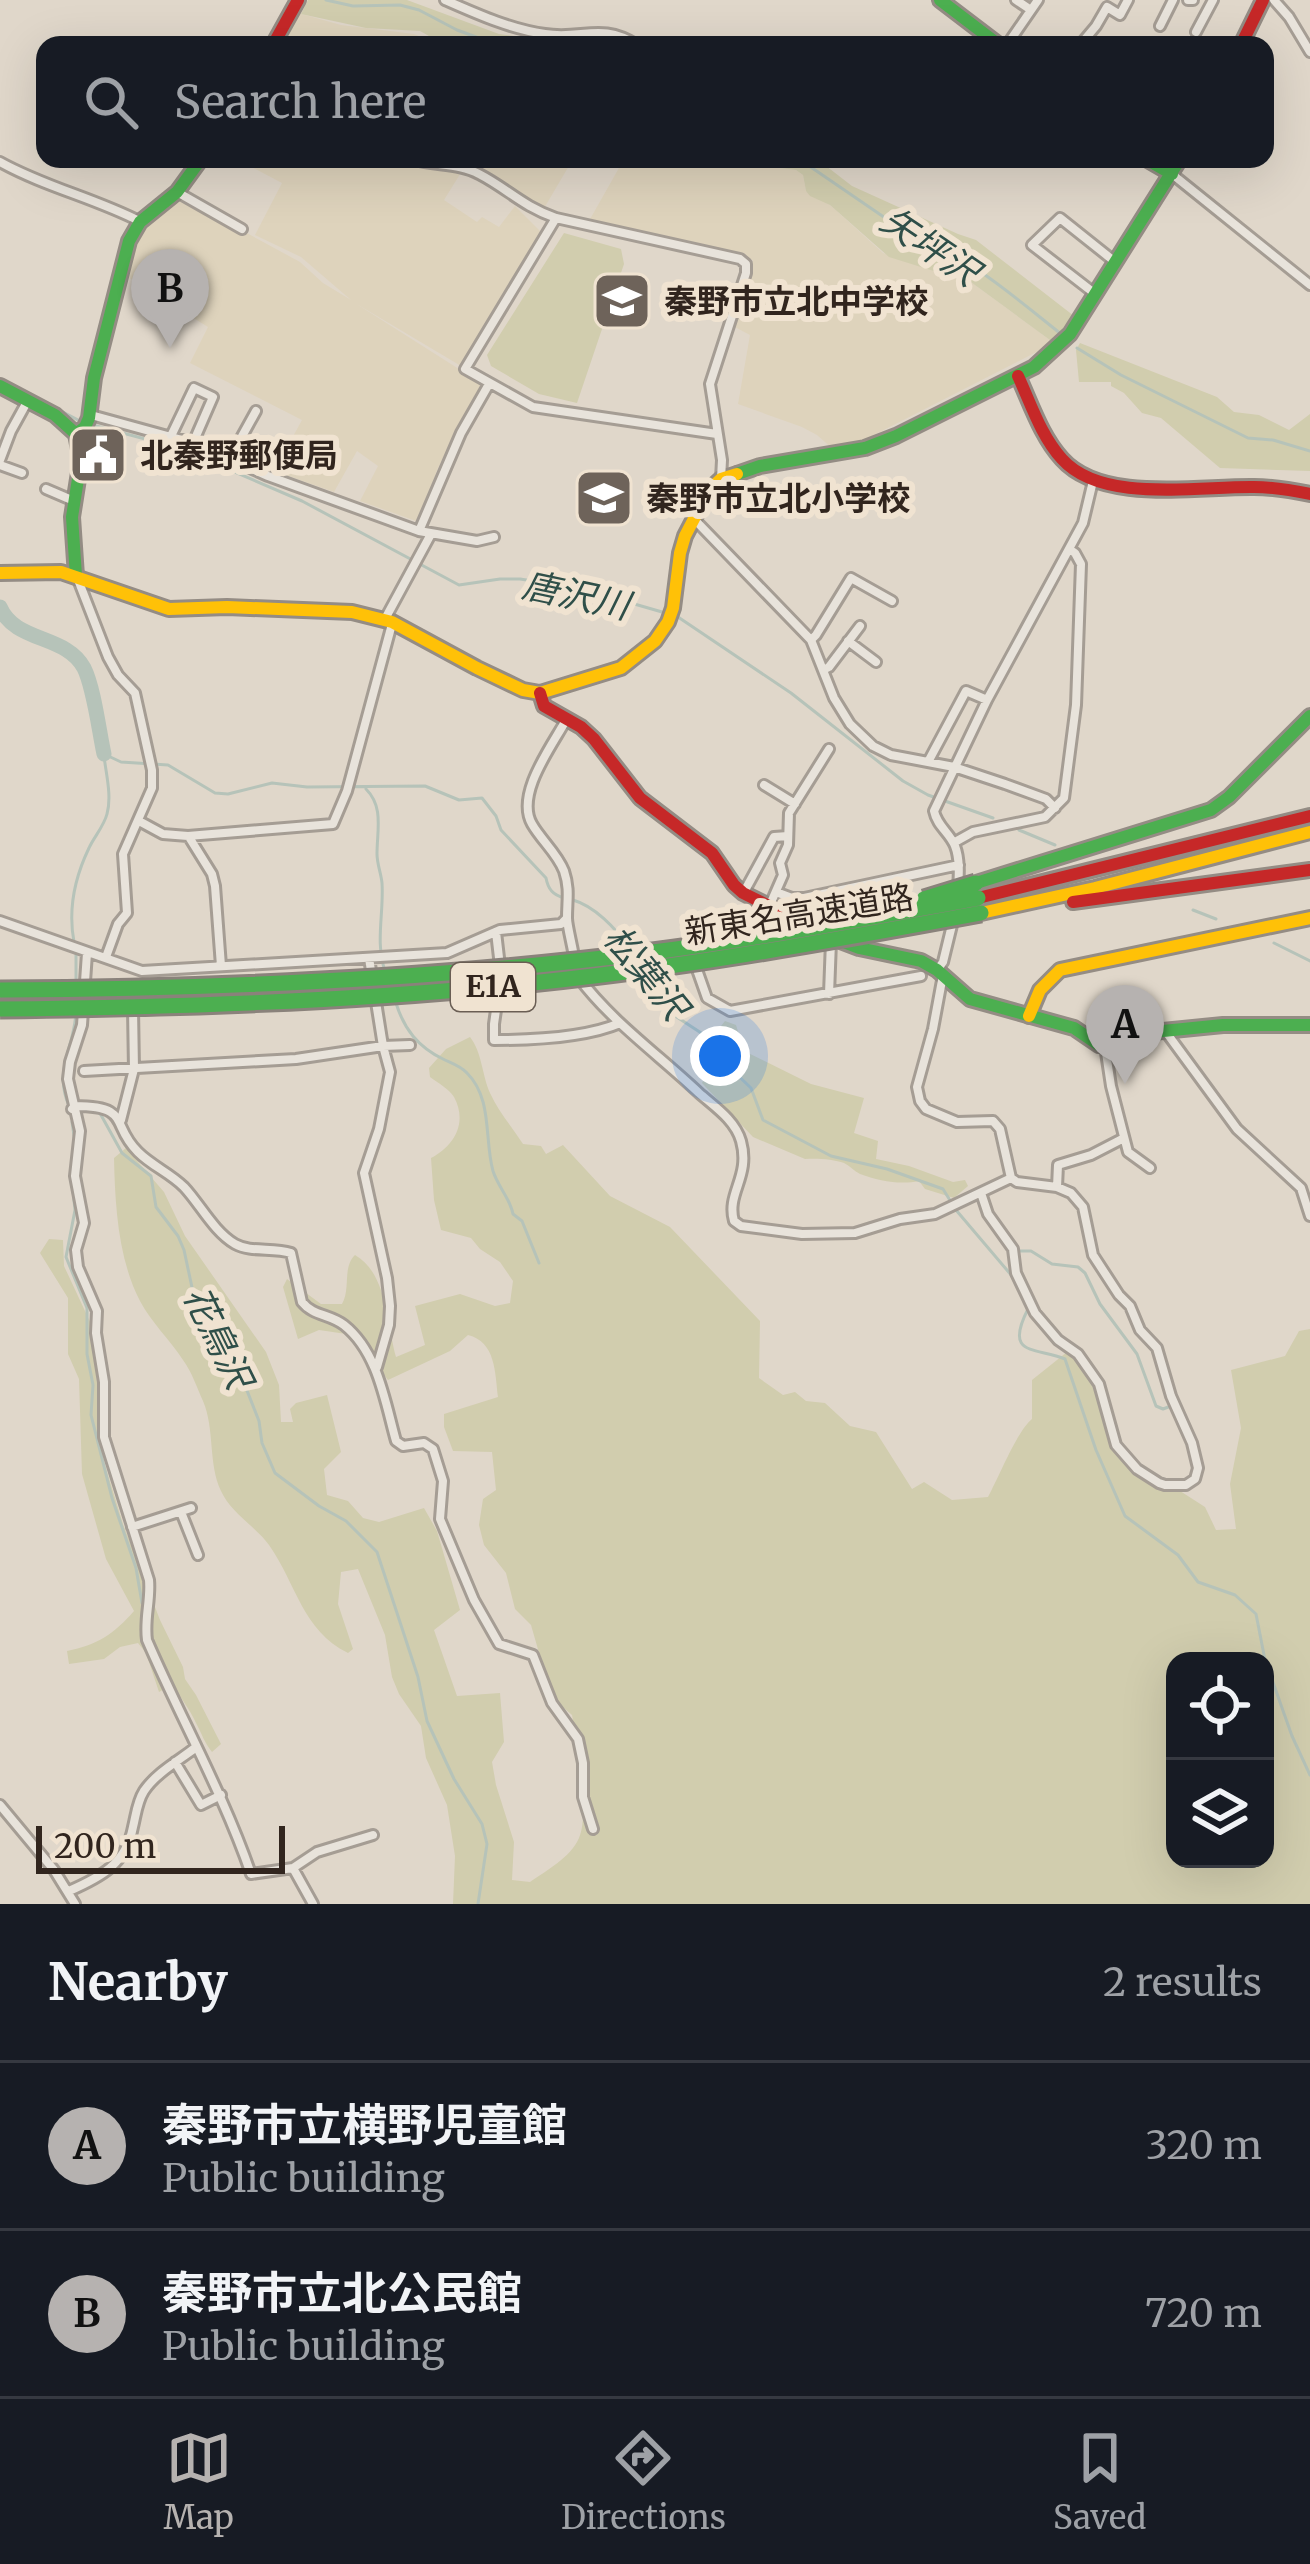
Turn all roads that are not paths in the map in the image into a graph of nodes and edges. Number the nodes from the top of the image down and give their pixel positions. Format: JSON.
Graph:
{"nodes":[{"id":1,"x":298,"y":0,"type":"edge"},
{"id":2,"x":445,"y":0,"type":"edge"},
{"id":3,"x":940,"y":0,"type":"edge"},
{"id":4,"x":1016,"y":0,"type":"edge"},
{"id":5,"x":1038,"y":0,"type":"edge"},
{"id":6,"x":1128,"y":0,"type":"edge"},
{"id":7,"x":1173,"y":0,"type":"edge"},
{"id":8,"x":1213,"y":0,"type":"edge"},
{"id":9,"x":1263,"y":0,"type":"edge"},
{"id":10,"x":1274,"y":0,"type":"edge"},
{"id":11,"x":1031,"y":10,"type":"junction"},
{"id":12,"x":1160,"y":26,"type":"dead end"},
{"id":13,"x":1196,"y":32,"type":"dead end"},
{"id":14,"x":277,"y":36,"type":"edge"},
{"id":15,"x":620,"y":36,"type":"edge"},
{"id":16,"x":990,"y":36,"type":"edge"},
{"id":17,"x":1010,"y":36,"type":"edge"},
{"id":18,"x":1087,"y":36,"type":"edge"},
{"id":19,"x":1245,"y":36,"type":"edge"},
{"id":20,"x":1310,"y":52,"type":"edge"},
{"id":21,"x":0,"y":162,"type":"edge"},
{"id":22,"x":194,"y":168,"type":"edge"},
{"id":23,"x":464,"y":168,"type":"edge"},
{"id":24,"x":1175,"y":168,"type":"edge"},
{"id":25,"x":1177,"y":168,"type":"edge"},
{"id":26,"x":177,"y":192,"type":"junction"},
{"id":27,"x":556,"y":218,"type":"junction"},
{"id":28,"x":140,"y":222,"type":"junction"},
{"id":29,"x":242,"y":229,"type":"dead end"},
{"id":30,"x":1114,"y":261,"type":"junction"},
{"id":31,"x":1310,"y":284,"type":"edge"},
{"id":32,"x":1094,"y":293,"type":"junction"},
{"id":33,"x":1018,"y":376,"type":"junction"},
{"id":34,"x":489,"y":385,"type":"junction"},
{"id":35,"x":0,"y":386,"type":"edge"},
{"id":36,"x":29,"y":399,"type":"junction"},
{"id":37,"x":256,"y":411,"type":"dead end"},
{"id":38,"x":85,"y":423,"type":"junction"},
{"id":39,"x":717,"y":434,"type":"junction"},
{"id":40,"x":171,"y":436,"type":"junction"},
{"id":41,"x":194,"y":443,"type":"junction"},
{"id":42,"x":230,"y":458,"type":"junction"},
{"id":43,"x":0,"y":462,"type":"edge"},
{"id":44,"x":22,"y":473,"type":"dead end"},
{"id":45,"x":721,"y":479,"type":"junction"},
{"id":46,"x":1094,"y":481,"type":"junction"},
{"id":47,"x":46,"y":489,"type":"dead end"},
{"id":48,"x":1310,"y":494,"type":"edge"},
{"id":49,"x":74,"y":501,"type":"junction"},
{"id":50,"x":693,"y":518,"type":"junction"},
{"id":51,"x":419,"y":531,"type":"junction"},
{"id":52,"x":431,"y":534,"type":"junction"},
{"id":53,"x":494,"y":537,"type":"dead end"},
{"id":54,"x":1069,"y":549,"type":"junction"},
{"id":55,"x":0,"y":573,"type":"edge"},
{"id":56,"x":76,"y":576,"type":"junction"},
{"id":57,"x":892,"y":601,"type":"dead end"},
{"id":58,"x":389,"y":621,"type":"junction"},
{"id":59,"x":860,"y":626,"type":"dead end"},
{"id":60,"x":811,"y":640,"type":"junction"},
{"id":61,"x":848,"y":641,"type":"junction"},
{"id":62,"x":876,"y":662,"type":"dead end"},
{"id":63,"x":823,"y":670,"type":"junction"},
{"id":64,"x":540,"y":693,"type":"junction"},
{"id":65,"x":987,"y":700,"type":"junction"},
{"id":66,"x":1310,"y":716,"type":"edge"},
{"id":67,"x":567,"y":719,"type":"junction"},
{"id":68,"x":829,"y":749,"type":"dead end"},
{"id":69,"x":928,"y":762,"type":"junction"},
{"id":70,"x":954,"y":767,"type":"junction"},
{"id":71,"x":764,"y":785,"type":"dead end"},
{"id":72,"x":795,"y":804,"type":"junction"},
{"id":73,"x":1055,"y":808,"type":"junction"},
{"id":74,"x":1310,"y":816,"type":"edge"},
{"id":75,"x":139,"y":821,"type":"junction"},
{"id":76,"x":1310,"y":832,"type":"edge"},
{"id":77,"x":188,"y":836,"type":"junction"},
{"id":78,"x":788,"y":836,"type":"junction"},
{"id":79,"x":955,"y":842,"type":"junction"},
{"id":80,"x":959,"y":865,"type":"junction"},
{"id":81,"x":1310,"y":870,"type":"edge"},
{"id":82,"x":743,"y":893,"type":"junction"},
{"id":83,"x":978,"y":898,"type":"junction"},
{"id":84,"x":772,"y":900,"type":"junction"},
{"id":85,"x":1310,"y":918,"type":"edge"},
{"id":86,"x":566,"y":919,"type":"junction"},
{"id":87,"x":0,"y":921,"type":"edge"},
{"id":88,"x":496,"y":932,"type":"junction"},
{"id":89,"x":831,"y":938,"type":"junction"},
{"id":90,"x":688,"y":943,"type":"dead end"},
{"id":91,"x":84,"y":952,"type":"junction"},
{"id":92,"x":106,"y":957,"type":"junction"},
{"id":93,"x":372,"y":958,"type":"junction"},
{"id":94,"x":221,"y":966,"type":"junction"},
{"id":95,"x":132,"y":968,"type":"junction"},
{"id":96,"x":934,"y":974,"type":"junction"},
{"id":97,"x":0,"y":990,"type":"edge"},
{"id":98,"x":830,"y":994,"type":"junction"},
{"id":99,"x":0,"y":1009,"type":"edge"},
{"id":100,"x":1029,"y":1016,"type":"junction"},
{"id":101,"x":620,"y":1023,"type":"junction"},
{"id":102,"x":1310,"y":1025,"type":"edge"},
{"id":103,"x":1166,"y":1032,"type":"junction"},
{"id":104,"x":383,"y":1046,"type":"junction"},
{"id":105,"x":410,"y":1046,"type":"dead end"},
{"id":106,"x":1105,"y":1046,"type":"junction"},
{"id":107,"x":134,"y":1069,"type":"junction"},
{"id":108,"x":84,"y":1071,"type":"dead end"},
{"id":109,"x":73,"y":1108,"type":"junction"},
{"id":110,"x":121,"y":1120,"type":"junction"},
{"id":111,"x":1124,"y":1138,"type":"junction"},
{"id":112,"x":1150,"y":1168,"type":"dead end"},
{"id":113,"x":1010,"y":1178,"type":"junction"},
{"id":114,"x":1057,"y":1187,"type":"junction"},
{"id":115,"x":981,"y":1193,"type":"junction"},
{"id":116,"x":1310,"y":1216,"type":"edge"},
{"id":117,"x":376,"y":1368,"type":"junction"},
{"id":118,"x":132,"y":1527,"type":"junction"},
{"id":119,"x":198,"y":1556,"type":"dead end"},
{"id":120,"x":195,"y":1748,"type":"junction"},
{"id":121,"x":175,"y":1762,"type":"junction"},
{"id":122,"x":220,"y":1795,"type":"junction"},
{"id":123,"x":0,"y":1805,"type":"edge"},
{"id":124,"x":593,"y":1829,"type":"dead end"},
{"id":125,"x":373,"y":1835,"type":"dead end"},
{"id":126,"x":292,"y":1868,"type":"junction"},
{"id":127,"x":69,"y":1891,"type":"junction"},
{"id":128,"x":75,"y":1904,"type":"edge"},
{"id":129,"x":313,"y":1904,"type":"edge"}],
"edges":[{"from":1,"to":14,"type":"main road"},
{"from":2,"to":15,"type":"street"},
{"from":3,"to":16,"type":"main road"},
{"from":4,"to":11,"type":"street"},
{"from":5,"to":11,"type":"street"},
{"from":6,"to":18,"type":"street"},
{"from":7,"to":12,"type":"street"},
{"from":8,"to":13,"type":"street"},
{"from":9,"to":19,"type":"main road"},
{"from":10,"to":20,"type":"street"},
{"from":11,"to":17,"type":"street"},
{"from":21,"to":28,"type":"street"},
{"from":22,"to":26,"type":"main road"},
{"from":23,"to":27,"type":"street"},
{"from":24,"to":30,"type":"main road"},
{"from":25,"to":31,"type":"street"},
{"from":26,"to":28,"type":"main road"},
{"from":26,"to":29,"type":"street"},
{"from":27,"to":34,"type":"street"},
{"from":27,"to":39,"type":"street"},
{"from":28,"to":38,"type":"main road"},
{"from":30,"to":32,"type":"main road"},
{"from":30,"to":32,"type":"street"},
{"from":32,"to":33,"type":"main road"},
{"from":33,"to":45,"type":"main road"},
{"from":33,"to":46,"type":"main road"},
{"from":34,"to":39,"type":"street"},
{"from":34,"to":51,"type":"street"},
{"from":35,"to":36,"type":"main road"},
{"from":36,"to":38,"type":"main road"},
{"from":36,"to":43,"type":"street"},
{"from":37,"to":42,"type":"street"},
{"from":38,"to":40,"type":"street"},
{"from":38,"to":49,"type":"main road"},
{"from":39,"to":45,"type":"street"},
{"from":40,"to":41,"type":"street"},
{"from":40,"to":41,"type":"street"},
{"from":41,"to":42,"type":"street"},
{"from":42,"to":51,"type":"street"},
{"from":43,"to":44,"type":"street"},
{"from":45,"to":50,"type":"main road"},
{"from":46,"to":48,"type":"main road"},
{"from":46,"to":54,"type":"street"},
{"from":47,"to":49,"type":"street"},
{"from":49,"to":56,"type":"main road"},
{"from":50,"to":60,"type":"street"},
{"from":50,"to":64,"type":"main road"},
{"from":51,"to":52,"type":"street"},
{"from":52,"to":53,"type":"street"},
{"from":52,"to":58,"type":"street"},
{"from":54,"to":65,"type":"street"},
{"from":54,"to":73,"type":"street"},
{"from":55,"to":56,"type":"main road"},
{"from":56,"to":58,"type":"main road"},
{"from":56,"to":75,"type":"street"},
{"from":57,"to":60,"type":"street"},
{"from":58,"to":64,"type":"main road"},
{"from":58,"to":77,"type":"street"},
{"from":59,"to":61,"type":"street"},
{"from":60,"to":63,"type":"street"},
{"from":61,"to":62,"type":"street"},
{"from":61,"to":63,"type":"street"},
{"from":63,"to":69,"type":"street"},
{"from":64,"to":67,"type":"main road"},
{"from":65,"to":69,"type":"street"},
{"from":65,"to":70,"type":"street"},
{"from":66,"to":83,"type":"main road"},
{"from":67,"to":82,"type":"main road"},
{"from":67,"to":86,"type":"street"},
{"from":68,"to":72,"type":"street"},
{"from":69,"to":70,"type":"street"},
{"from":70,"to":73,"type":"street"},
{"from":70,"to":79,"type":"street"},
{"from":71,"to":72,"type":"street"},
{"from":72,"to":78,"type":"street"},
{"from":73,"to":79,"type":"street"},
{"from":74,"to":83,"type":"main road","name":"新東名高速道路","number":"E1A"},
{"from":75,"to":77,"type":"street"},
{"from":75,"to":92,"type":"street"},
{"from":76,"to":83,"type":"main road","name":"新東名高速道路","number":"E1A"},
{"from":77,"to":94,"type":"street"},
{"from":78,"to":82,"type":"street"},
{"from":78,"to":84,"type":"street"},
{"from":79,"to":80,"type":"street"},
{"from":80,"to":84,"type":"street"},
{"from":80,"to":96,"type":"street"},
{"from":81,"to":83,"type":"main road"},
{"from":82,"to":84,"type":"main road"},
{"from":83,"to":97,"type":"main road","name":"新東名高速道路","number":"E1A","bridge":true},
{"from":83,"to":99,"type":"main road","name":"新東名高速道路","number":"E1A","bridge":true},
{"from":84,"to":89,"type":"main road"},
{"from":85,"to":100,"type":"main road"},
{"from":86,"to":88,"type":"street"},
{"from":86,"to":101,"type":"street"},
{"from":87,"to":91,"type":"street"},
{"from":88,"to":93,"type":"street"},
{"from":88,"to":101,"type":"street"},
{"from":89,"to":96,"type":"main road"},
{"from":89,"to":98,"type":"street"},
{"from":90,"to":98,"type":"street"},
{"from":91,"to":92,"type":"street"},
{"from":91,"to":109,"type":"street"},
{"from":92,"to":95,"type":"street"},
{"from":93,"to":94,"type":"street"},
{"from":93,"to":104,"type":"street"},
{"from":94,"to":95,"type":"street"},
{"from":95,"to":107,"type":"street"},
{"from":96,"to":98,"type":"street"},
{"from":96,"to":100,"type":"main road"},
{"from":96,"to":113,"type":"street"},
{"from":100,"to":106,"type":"main road"},
{"from":101,"to":115,"type":"street"},
{"from":102,"to":103,"type":"main road"},
{"from":103,"to":106,"type":"main road"},
{"from":103,"to":116,"type":"street"},
{"from":104,"to":105,"type":"street"},
{"from":104,"to":107,"type":"street"},
{"from":104,"to":117,"type":"street"},
{"from":106,"to":111,"type":"street"},
{"from":107,"to":108,"type":"street"},
{"from":107,"to":110,"type":"street"},
{"from":109,"to":110,"type":"street"},
{"from":109,"to":118,"type":"street"},
{"from":110,"to":117,"type":"street"},
{"from":111,"to":112,"type":"street"},
{"from":111,"to":114,"type":"street"},
{"from":113,"to":114,"type":"street"},
{"from":113,"to":115,"type":"street"},
{"from":114,"to":115,"type":"street"},
{"from":117,"to":124,"type":"street"},
{"from":118,"to":119,"type":"street"},
{"from":118,"to":120,"type":"street"},
{"from":120,"to":121,"type":"street"},
{"from":120,"to":122,"type":"street"},
{"from":121,"to":122,"type":"street"},
{"from":121,"to":127,"type":"street"},
{"from":122,"to":126,"type":"street"},
{"from":123,"to":127,"type":"street"},
{"from":125,"to":126,"type":"street"},
{"from":126,"to":129,"type":"street"},
{"from":127,"to":128,"type":"street"}]}
